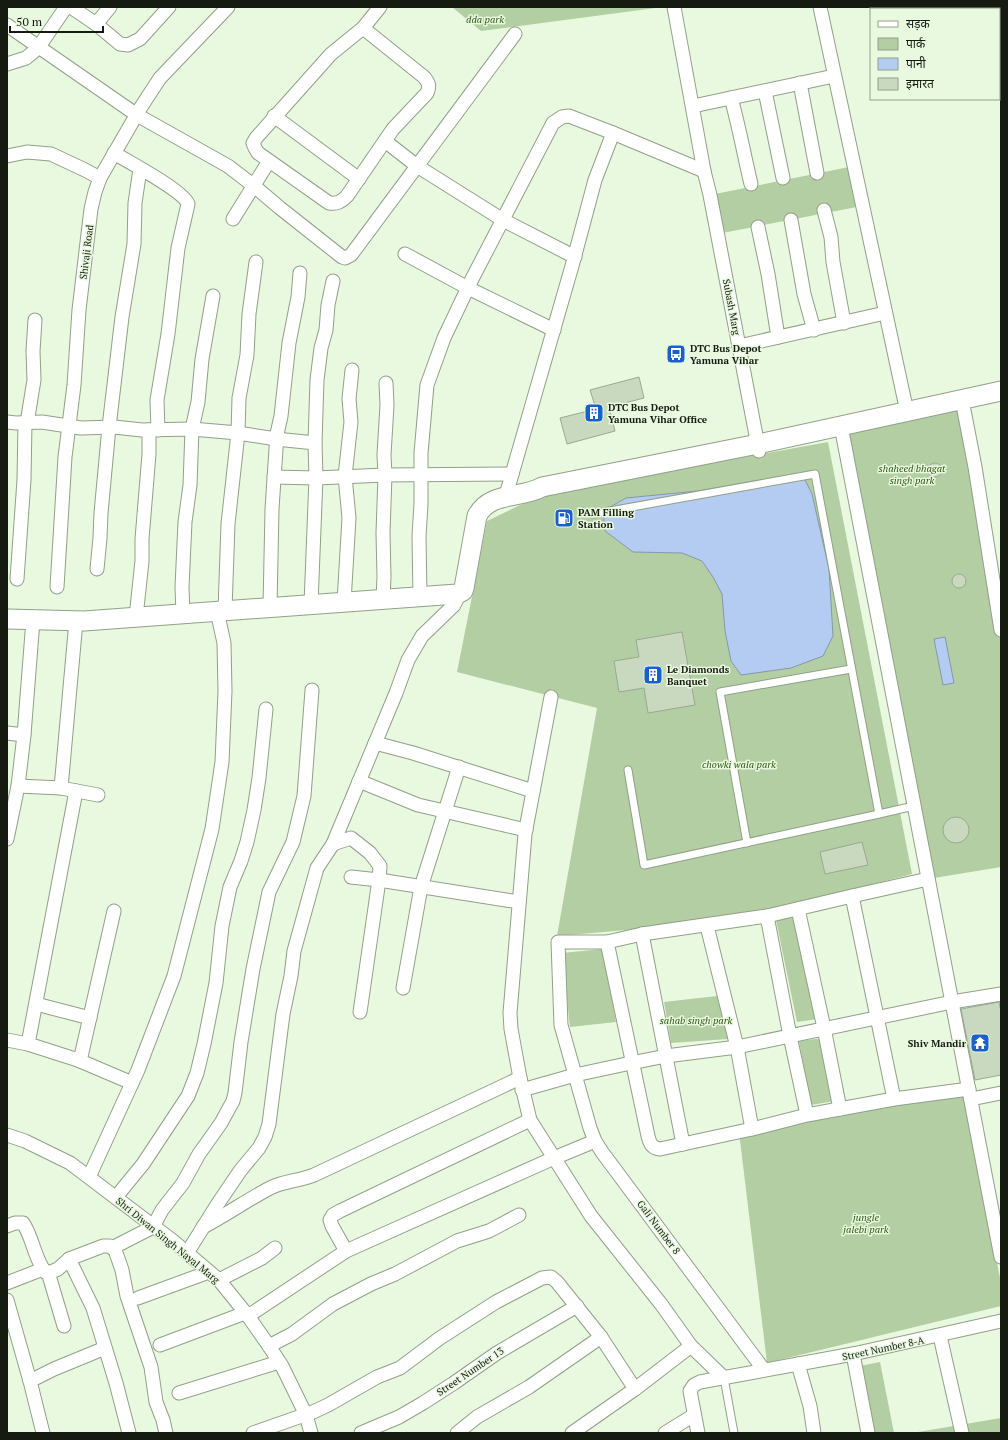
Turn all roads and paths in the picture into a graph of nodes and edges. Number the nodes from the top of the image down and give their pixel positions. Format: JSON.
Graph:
{"nodes":[{"id":1,"x":66,"y":7,"type":"edge"},
{"id":2,"x":70,"y":7,"type":"edge"},
{"id":3,"x":110,"y":7,"type":"edge"},
{"id":4,"x":169,"y":7,"type":"edge"},
{"id":5,"x":228,"y":7,"type":"edge"},
{"id":6,"x":380,"y":7,"type":"edge"},
{"id":7,"x":674,"y":7,"type":"edge"},
{"id":8,"x":820,"y":7,"type":"edge"},
{"id":9,"x":96,"y":24,"type":"junction"},
{"id":10,"x":7,"y":26,"type":"edge"},
{"id":11,"x":363,"y":28,"type":"junction"},
{"id":12,"x":515,"y":34,"type":"dead end"},
{"id":13,"x":38,"y":48,"type":"junction"},
{"id":14,"x":7,"y":64,"type":"edge"},
{"id":15,"x":834,"y":76,"type":"junction"},
{"id":16,"x":800,"y":83,"type":"junction"},
{"id":17,"x":765,"y":90,"type":"junction"},
{"id":18,"x":731,"y":98,"type":"junction"},
{"id":19,"x":693,"y":106,"type":"junction"},
{"id":20,"x":137,"y":115,"type":"junction"},
{"id":21,"x":274,"y":116,"type":"junction"},
{"id":22,"x":613,"y":133,"type":"junction"},
{"id":23,"x":385,"y":141,"type":"junction"},
{"id":24,"x":114,"y":153,"type":"junction"},
{"id":25,"x":7,"y":156,"type":"edge"},
{"id":26,"x":269,"y":161,"type":"junction"},
{"id":27,"x":417,"y":166,"type":"junction"},
{"id":28,"x":140,"y":169,"type":"junction"},
{"id":29,"x":704,"y":171,"type":"junction"},
{"id":30,"x":817,"y":173,"type":"dead end"},
{"id":31,"x":100,"y":178,"type":"junction"},
{"id":32,"x":783,"y":178,"type":"dead end"},
{"id":33,"x":359,"y":179,"type":"junction"},
{"id":34,"x":751,"y":184,"type":"dead end"},
{"id":35,"x":254,"y":186,"type":"junction"},
{"id":36,"x":824,"y":210,"type":"dead end"},
{"id":37,"x":233,"y":219,"type":"dead end"},
{"id":38,"x":503,"y":220,"type":"junction"},
{"id":39,"x":791,"y":220,"type":"dead end"},
{"id":40,"x":758,"y":227,"type":"dead end"},
{"id":41,"x":405,"y":254,"type":"dead end"},
{"id":42,"x":575,"y":257,"type":"junction"},
{"id":43,"x":256,"y":262,"type":"dead end"},
{"id":44,"x":300,"y":273,"type":"dead end"},
{"id":45,"x":333,"y":281,"type":"dead end"},
{"id":46,"x":468,"y":288,"type":"junction"},
{"id":47,"x":213,"y":296,"type":"dead end"},
{"id":48,"x":885,"y":313,"type":"junction"},
{"id":49,"x":35,"y":320,"type":"dead end"},
{"id":50,"x":844,"y":323,"type":"junction"},
{"id":51,"x":554,"y":330,"type":"junction"},
{"id":52,"x":814,"y":330,"type":"junction"},
{"id":53,"x":778,"y":337,"type":"junction"},
{"id":54,"x":739,"y":346,"type":"junction"},
{"id":55,"x":352,"y":370,"type":"dead end"},
{"id":56,"x":386,"y":383,"type":"dead end"},
{"id":57,"x":1001,"y":392,"type":"edge"},
{"id":58,"x":1001,"y":404,"type":"edge"},
{"id":59,"x":963,"y":405,"type":"junction"},
{"id":60,"x":907,"y":412,"type":"junction"},
{"id":61,"x":7,"y":422,"type":"edge"},
{"id":62,"x":26,"y":423,"type":"junction"},
{"id":63,"x":68,"y":426,"type":"junction"},
{"id":64,"x":109,"y":427,"type":"junction"},
{"id":65,"x":192,"y":429,"type":"junction"},
{"id":66,"x":153,"y":430,"type":"junction"},
{"id":67,"x":842,"y":430,"type":"junction"},
{"id":68,"x":238,"y":433,"type":"junction"},
{"id":69,"x":276,"y":439,"type":"junction"},
{"id":70,"x":315,"y":443,"type":"junction"},
{"id":71,"x":759,"y":448,"type":"junction"},
{"id":72,"x":420,"y":474,"type":"junction"},
{"id":73,"x":512,"y":474,"type":"junction"},
{"id":74,"x":385,"y":475,"type":"junction"},
{"id":75,"x":345,"y":476,"type":"junction"},
{"id":76,"x":274,"y":477,"type":"junction"},
{"id":77,"x":316,"y":478,"type":"junction"},
{"id":78,"x":506,"y":495,"type":"junction"},
{"id":79,"x":593,"y":514,"type":"dead end"},
{"id":80,"x":97,"y":569,"type":"dead end"},
{"id":81,"x":17,"y":579,"type":"dead end"},
{"id":82,"x":58,"y":587,"type":"dead end"},
{"id":83,"x":997,"y":589,"type":"edge"},
{"id":84,"x":460,"y":593,"type":"junction"},
{"id":85,"x":420,"y":596,"type":"junction"},
{"id":86,"x":383,"y":599,"type":"junction"},
{"id":87,"x":344,"y":602,"type":"junction"},
{"id":88,"x":311,"y":604,"type":"junction"},
{"id":89,"x":270,"y":607,"type":"junction"},
{"id":90,"x":221,"y":611,"type":"junction"},
{"id":91,"x":183,"y":614,"type":"junction"},
{"id":92,"x":136,"y":617,"type":"junction"},
{"id":93,"x":7,"y":619,"type":"edge"},
{"id":94,"x":33,"y":620,"type":"junction"},
{"id":95,"x":76,"y":621,"type":"junction"},
{"id":96,"x":1001,"y":630,"type":"edge"},
{"id":97,"x":851,"y":669,"type":"junction"},
{"id":98,"x":312,"y":690,"type":"dead end"},
{"id":99,"x":551,"y":697,"type":"dead end"},
{"id":100,"x":266,"y":709,"type":"dead end"},
{"id":101,"x":7,"y":733,"type":"edge"},
{"id":102,"x":24,"y":735,"type":"junction"},
{"id":103,"x":375,"y":743,"type":"junction"},
{"id":104,"x":459,"y":767,"type":"junction"},
{"id":105,"x":628,"y":770,"type":"dead end"},
{"id":106,"x":359,"y":781,"type":"junction"},
{"id":107,"x":18,"y":786,"type":"junction"},
{"id":108,"x":60,"y":788,"type":"junction"},
{"id":109,"x":76,"y":791,"type":"junction"},
{"id":110,"x":533,"y":791,"type":"junction"},
{"id":111,"x":98,"y":795,"type":"dead end"},
{"id":112,"x":914,"y":806,"type":"junction"},
{"id":113,"x":445,"y":811,"type":"junction"},
{"id":114,"x":878,"y":814,"type":"junction"},
{"id":115,"x":526,"y":830,"type":"junction"},
{"id":116,"x":7,"y":839,"type":"edge"},
{"id":117,"x":747,"y":843,"type":"junction"},
{"id":118,"x":334,"y":844,"type":"junction"},
{"id":119,"x":351,"y":877,"type":"dead end"},
{"id":120,"x":928,"y":879,"type":"junction"},
{"id":121,"x":379,"y":880,"type":"junction"},
{"id":122,"x":421,"y":887,"type":"junction"},
{"id":123,"x":852,"y":896,"type":"junction"},
{"id":124,"x":519,"y":902,"type":"junction"},
{"id":125,"x":798,"y":909,"type":"junction"},
{"id":126,"x":114,"y":911,"type":"dead end"},
{"id":127,"x":767,"y":916,"type":"junction"},
{"id":128,"x":707,"y":926,"type":"junction"},
{"id":129,"x":642,"y":934,"type":"junction"},
{"id":130,"x":607,"y":942,"type":"junction"},
{"id":131,"x":403,"y":988,"type":"dead end"},
{"id":132,"x":1001,"y":994,"type":"edge"},
{"id":133,"x":952,"y":1002,"type":"junction"},
{"id":134,"x":36,"y":1004,"type":"junction"},
{"id":135,"x":360,"y":1012,"type":"dead end"},
{"id":136,"x":878,"y":1016,"type":"junction"},
{"id":137,"x":90,"y":1018,"type":"junction"},
{"id":138,"x":824,"y":1028,"type":"junction"},
{"id":139,"x":790,"y":1036,"type":"junction"},
{"id":140,"x":7,"y":1040,"type":"edge"},
{"id":141,"x":28,"y":1044,"type":"junction"},
{"id":142,"x":737,"y":1047,"type":"junction"},
{"id":143,"x":666,"y":1056,"type":"junction"},
{"id":144,"x":80,"y":1061,"type":"junction"},
{"id":145,"x":632,"y":1063,"type":"junction"},
{"id":146,"x":575,"y":1075,"type":"junction"},
{"id":147,"x":132,"y":1083,"type":"junction"},
{"id":148,"x":521,"y":1084,"type":"junction"},
{"id":149,"x":1001,"y":1093,"type":"edge"},
{"id":150,"x":970,"y":1094,"type":"junction"},
{"id":151,"x":894,"y":1099,"type":"junction"},
{"id":152,"x":840,"y":1109,"type":"junction"},
{"id":153,"x":807,"y":1115,"type":"junction"},
{"id":154,"x":530,"y":1120,"type":"junction"},
{"id":155,"x":752,"y":1129,"type":"junction"},
{"id":156,"x":7,"y":1135,"type":"edge"},
{"id":157,"x":595,"y":1141,"type":"junction"},
{"id":158,"x":683,"y":1144,"type":"junction"},
{"id":159,"x":554,"y":1158,"type":"junction"},
{"id":160,"x":89,"y":1177,"type":"junction"},
{"id":161,"x":116,"y":1197,"type":"junction"},
{"id":162,"x":519,"y":1215,"type":"dead end"},
{"id":163,"x":7,"y":1226,"type":"edge"},
{"id":164,"x":153,"y":1226,"type":"junction"},
{"id":165,"x":203,"y":1227,"type":"junction"},
{"id":166,"x":112,"y":1248,"type":"junction"},
{"id":167,"x":275,"y":1248,"type":"dead end"},
{"id":168,"x":346,"y":1251,"type":"junction"},
{"id":169,"x":187,"y":1253,"type":"junction"},
{"id":170,"x":1001,"y":1257,"type":"edge"},
{"id":171,"x":70,"y":1259,"type":"junction"},
{"id":172,"x":46,"y":1271,"type":"junction"},
{"id":173,"x":214,"y":1276,"type":"junction"},
{"id":174,"x":7,"y":1283,"type":"edge"},
{"id":175,"x":138,"y":1298,"type":"dead end"},
{"id":176,"x":7,"y":1300,"type":"edge"},
{"id":177,"x":577,"y":1306,"type":"junction"},
{"id":178,"x":247,"y":1314,"type":"junction"},
{"id":179,"x":1001,"y":1321,"type":"edge"},
{"id":180,"x":64,"y":1326,"type":"dead end"},
{"id":181,"x":940,"y":1336,"type":"junction"},
{"id":182,"x":12,"y":1337,"type":"edge"},
{"id":183,"x":601,"y":1337,"type":"junction"},
{"id":184,"x":160,"y":1345,"type":"dead end"},
{"id":185,"x":269,"y":1346,"type":"junction"},
{"id":186,"x":691,"y":1346,"type":"junction"},
{"id":187,"x":105,"y":1348,"type":"junction"},
{"id":188,"x":853,"y":1354,"type":"junction"},
{"id":189,"x":279,"y":1362,"type":"junction"},
{"id":190,"x":798,"y":1364,"type":"junction"},
{"id":191,"x":764,"y":1370,"type":"junction"},
{"id":192,"x":724,"y":1378,"type":"junction"},
{"id":193,"x":30,"y":1381,"type":"junction"},
{"id":194,"x":635,"y":1389,"type":"junction"},
{"id":195,"x":179,"y":1393,"type":"dead end"},
{"id":196,"x":694,"y":1414,"type":"junction"},
{"id":197,"x":306,"y":1415,"type":"junction"},
{"id":198,"x":43,"y":1433,"type":"edge"},
{"id":199,"x":129,"y":1433,"type":"edge"},
{"id":200,"x":166,"y":1433,"type":"edge"},
{"id":201,"x":253,"y":1433,"type":"edge"},
{"id":202,"x":311,"y":1433,"type":"edge"},
{"id":203,"x":361,"y":1433,"type":"edge"},
{"id":204,"x":457,"y":1433,"type":"edge"},
{"id":205,"x":572,"y":1433,"type":"edge"},
{"id":206,"x":665,"y":1433,"type":"edge"},
{"id":207,"x":698,"y":1433,"type":"edge"},
{"id":208,"x":734,"y":1433,"type":"edge"},
{"id":209,"x":814,"y":1433,"type":"edge"},
{"id":210,"x":868,"y":1433,"type":"edge"},
{"id":211,"x":962,"y":1433,"type":"edge"}],
"edges":[{"from":1,"to":13,"type":"street"},
{"from":2,"to":9,"type":"street"},
{"from":3,"to":9,"type":"street"},
{"from":4,"to":9,"type":"street"},
{"from":5,"to":20,"type":"street","name":"Shivaji Road"},
{"from":6,"to":11,"type":"street"},
{"from":7,"to":19,"type":"street","name":"Subash Marg"},
{"from":8,"to":15,"type":"street"},
{"from":10,"to":13,"type":"street"},
{"from":11,"to":21,"type":"street"},
{"from":11,"to":23,"type":"street"},
{"from":12,"to":27,"type":"street"},
{"from":13,"to":14,"type":"street"},
{"from":13,"to":20,"type":"street"},
{"from":15,"to":16,"type":"street"},
{"from":15,"to":48,"type":"street"},
{"from":16,"to":17,"type":"street"},
{"from":16,"to":30,"type":"street"},
{"from":17,"to":18,"type":"street"},
{"from":17,"to":32,"type":"street"},
{"from":18,"to":19,"type":"street"},
{"from":18,"to":34,"type":"street"},
{"from":19,"to":29,"type":"street","name":"Subash Marg"},
{"from":20,"to":24,"type":"street","name":"Shivaji Road"},
{"from":20,"to":35,"type":"street"},
{"from":21,"to":26,"type":"street"},
{"from":21,"to":33,"type":"street"},
{"from":22,"to":29,"type":"street"},
{"from":22,"to":38,"type":"street"},
{"from":22,"to":42,"type":"street"},
{"from":23,"to":27,"type":"street"},
{"from":23,"to":33,"type":"street"},
{"from":24,"to":28,"type":"street"},
{"from":24,"to":31,"type":"street","name":"Shivaji Road"},
{"from":25,"to":31,"type":"street"},
{"from":26,"to":33,"type":"street"},
{"from":26,"to":35,"type":"street"},
{"from":27,"to":35,"type":"street"},
{"from":27,"to":38,"type":"street"},
{"from":28,"to":64,"type":"street"},
{"from":28,"to":66,"type":"street"},
{"from":29,"to":54,"type":"street","name":"Subash Marg"},
{"from":31,"to":63,"type":"street","name":"Shivaji Road"},
{"from":35,"to":37,"type":"street"},
{"from":36,"to":50,"type":"street"},
{"from":38,"to":42,"type":"street"},
{"from":38,"to":46,"type":"street"},
{"from":39,"to":52,"type":"street"},
{"from":40,"to":53,"type":"street"},
{"from":41,"to":46,"type":"street"},
{"from":42,"to":51,"type":"street"},
{"from":43,"to":68,"type":"street"},
{"from":44,"to":69,"type":"street"},
{"from":45,"to":70,"type":"street"},
{"from":46,"to":51,"type":"street"},
{"from":46,"to":72,"type":"street"},
{"from":47,"to":65,"type":"street"},
{"from":48,"to":50,"type":"street"},
{"from":48,"to":60,"type":"street"},
{"from":49,"to":62,"type":"street"},
{"from":50,"to":52,"type":"street"},
{"from":51,"to":73,"type":"street"},
{"from":52,"to":53,"type":"street"},
{"from":53,"to":54,"type":"street"},
{"from":54,"to":71,"type":"street","name":"Subash Marg"},
{"from":55,"to":75,"type":"street"},
{"from":56,"to":74,"type":"street"},
{"from":57,"to":59,"type":"street"},
{"from":58,"to":59,"type":"street"},
{"from":59,"to":60,"type":"street"},
{"from":59,"to":67,"type":"street"},
{"from":59,"to":83,"type":"street"},
{"from":60,"to":67,"type":"street"},
{"from":61,"to":62,"type":"street"},
{"from":62,"to":63,"type":"street"},
{"from":62,"to":81,"type":"street"},
{"from":63,"to":64,"type":"street"},
{"from":63,"to":82,"type":"street","name":"Shivaji Road"},
{"from":64,"to":66,"type":"street"},
{"from":64,"to":80,"type":"street"},
{"from":65,"to":66,"type":"street"},
{"from":65,"to":68,"type":"street"},
{"from":65,"to":91,"type":"street"},
{"from":66,"to":92,"type":"street"},
{"from":67,"to":71,"type":"street"},
{"from":67,"to":112,"type":"street"},
{"from":68,"to":69,"type":"street"},
{"from":68,"to":90,"type":"street"},
{"from":69,"to":70,"type":"street"},
{"from":69,"to":76,"type":"street"},
{"from":70,"to":77,"type":"street"},
{"from":71,"to":78,"type":"street"},
{"from":72,"to":73,"type":"street"},
{"from":72,"to":74,"type":"street"},
{"from":72,"to":85,"type":"street"},
{"from":73,"to":78,"type":"street"},
{"from":74,"to":75,"type":"street"},
{"from":74,"to":86,"type":"street"},
{"from":75,"to":77,"type":"street"},
{"from":75,"to":87,"type":"street"},
{"from":76,"to":77,"type":"street"},
{"from":76,"to":89,"type":"street"},
{"from":77,"to":88,"type":"street"},
{"from":78,"to":84,"type":"street"},
{"from":79,"to":97,"type":"lane"},
{"from":83,"to":96,"type":"street"},
{"from":84,"to":85,"type":"street"},
{"from":84,"to":103,"type":"street"},
{"from":85,"to":86,"type":"street"},
{"from":86,"to":87,"type":"street"},
{"from":87,"to":88,"type":"street"},
{"from":88,"to":89,"type":"street"},
{"from":89,"to":90,"type":"street"},
{"from":90,"to":91,"type":"street"},
{"from":90,"to":147,"type":"street"},
{"from":91,"to":92,"type":"street"},
{"from":92,"to":95,"type":"street"},
{"from":93,"to":94,"type":"street"},
{"from":94,"to":95,"type":"street"},
{"from":94,"to":102,"type":"street"},
{"from":95,"to":108,"type":"street"},
{"from":97,"to":114,"type":"lane"},
{"from":97,"to":117,"type":"lane"},
{"from":98,"to":164,"type":"street"},
{"from":99,"to":110,"type":"street"},
{"from":100,"to":161,"type":"street"},
{"from":101,"to":102,"type":"street"},
{"from":102,"to":107,"type":"street"},
{"from":103,"to":104,"type":"street"},
{"from":103,"to":106,"type":"street"},
{"from":104,"to":110,"type":"street"},
{"from":104,"to":113,"type":"street"},
{"from":105,"to":117,"type":"lane"},
{"from":106,"to":113,"type":"street"},
{"from":106,"to":118,"type":"street"},
{"from":107,"to":108,"type":"street"},
{"from":107,"to":116,"type":"street"},
{"from":108,"to":109,"type":"street"},
{"from":109,"to":111,"type":"street"},
{"from":109,"to":134,"type":"street"},
{"from":110,"to":115,"type":"street"},
{"from":112,"to":114,"type":"lane"},
{"from":112,"to":120,"type":"street"},
{"from":113,"to":115,"type":"street"},
{"from":113,"to":122,"type":"street"},
{"from":114,"to":117,"type":"lane"},
{"from":115,"to":124,"type":"street"},
{"from":118,"to":121,"type":"street"},
{"from":118,"to":165,"type":"street"},
{"from":119,"to":121,"type":"street"},
{"from":120,"to":123,"type":"street"},
{"from":120,"to":133,"type":"street"},
{"from":121,"to":122,"type":"street"},
{"from":121,"to":135,"type":"street"},
{"from":122,"to":124,"type":"street"},
{"from":122,"to":131,"type":"street"},
{"from":123,"to":125,"type":"street"},
{"from":123,"to":136,"type":"street"},
{"from":124,"to":148,"type":"street"},
{"from":125,"to":127,"type":"street"},
{"from":125,"to":138,"type":"street"},
{"from":126,"to":137,"type":"street"},
{"from":127,"to":128,"type":"street"},
{"from":127,"to":139,"type":"street"},
{"from":128,"to":129,"type":"street"},
{"from":128,"to":142,"type":"street"},
{"from":129,"to":130,"type":"street"},
{"from":129,"to":143,"type":"street"},
{"from":130,"to":145,"type":"street"},
{"from":130,"to":146,"type":"street","name":"Gali Number 8"},
{"from":132,"to":133,"type":"street"},
{"from":133,"to":136,"type":"street"},
{"from":133,"to":150,"type":"street"},
{"from":134,"to":137,"type":"street"},
{"from":134,"to":141,"type":"street"},
{"from":136,"to":138,"type":"street"},
{"from":136,"to":151,"type":"street"},
{"from":137,"to":144,"type":"street"},
{"from":138,"to":139,"type":"street"},
{"from":138,"to":152,"type":"street"},
{"from":139,"to":142,"type":"street"},
{"from":139,"to":153,"type":"street"},
{"from":140,"to":141,"type":"street"},
{"from":141,"to":144,"type":"street"},
{"from":142,"to":143,"type":"street"},
{"from":142,"to":155,"type":"street"},
{"from":143,"to":145,"type":"street"},
{"from":143,"to":158,"type":"street"},
{"from":144,"to":147,"type":"street"},
{"from":145,"to":146,"type":"street"},
{"from":145,"to":158,"type":"street"},
{"from":146,"to":148,"type":"street"},
{"from":146,"to":157,"type":"street","name":"Gali Number 8"},
{"from":147,"to":160,"type":"street"},
{"from":148,"to":154,"type":"street"},
{"from":148,"to":165,"type":"street"},
{"from":149,"to":150,"type":"street"},
{"from":150,"to":151,"type":"street"},
{"from":150,"to":170,"type":"street"},
{"from":151,"to":152,"type":"street"},
{"from":152,"to":153,"type":"street"},
{"from":153,"to":155,"type":"street"},
{"from":154,"to":159,"type":"street"},
{"from":154,"to":168,"type":"street"},
{"from":155,"to":158,"type":"street"},
{"from":156,"to":160,"type":"street","name":"Shri Diwan Singh Nayal Marg"},
{"from":157,"to":159,"type":"street"},
{"from":157,"to":191,"type":"street","name":"Gali Number 8"},
{"from":159,"to":168,"type":"street"},
{"from":159,"to":186,"type":"street"},
{"from":160,"to":161,"type":"street","name":"Shri Diwan Singh Nayal Marg"},
{"from":161,"to":164,"type":"street","name":"Shri Diwan Singh Nayal Marg"},
{"from":162,"to":185,"type":"street"},
{"from":163,"to":172,"type":"street"},
{"from":164,"to":166,"type":"street"},
{"from":164,"to":169,"type":"street","name":"Shri Diwan Singh Nayal Marg"},
{"from":165,"to":169,"type":"street"},
{"from":166,"to":171,"type":"street"},
{"from":166,"to":200,"type":"street"},
{"from":167,"to":173,"type":"street"},
{"from":168,"to":178,"type":"street"},
{"from":169,"to":173,"type":"street","name":"Shri Diwan Singh Nayal Marg"},
{"from":171,"to":172,"type":"street"},
{"from":171,"to":187,"type":"street"},
{"from":172,"to":174,"type":"street"},
{"from":172,"to":180,"type":"street"},
{"from":173,"to":175,"type":"street"},
{"from":173,"to":178,"type":"street","name":"Shri Diwan Singh Nayal Marg"},
{"from":176,"to":182,"type":"street"},
{"from":177,"to":183,"type":"street"},
{"from":177,"to":197,"type":"street"},
{"from":177,"to":203,"type":"street","name":"Street Number 13"},
{"from":178,"to":184,"type":"street"},
{"from":178,"to":185,"type":"street","name":"Shri Diwan Singh Nayal Marg"},
{"from":179,"to":181,"type":"street","name":"Street Number 8-A"},
{"from":181,"to":188,"type":"street","name":"Street Number 8-A"},
{"from":181,"to":211,"type":"street"},
{"from":182,"to":193,"type":"street"},
{"from":183,"to":194,"type":"street"},
{"from":183,"to":204,"type":"street"},
{"from":185,"to":189,"type":"street","name":"Shri Diwan Singh Nayal Marg"},
{"from":186,"to":192,"type":"street"},
{"from":186,"to":194,"type":"street"},
{"from":187,"to":193,"type":"street"},
{"from":187,"to":199,"type":"street"},
{"from":188,"to":190,"type":"street","name":"Street Number 8-A"},
{"from":188,"to":210,"type":"street"},
{"from":189,"to":195,"type":"street"},
{"from":189,"to":197,"type":"street","name":"Shri Diwan Singh Nayal Marg"},
{"from":190,"to":191,"type":"street","name":"Street Number 8-A"},
{"from":190,"to":209,"type":"street"},
{"from":191,"to":192,"type":"street","name":"Street Number 8-A"},
{"from":192,"to":196,"type":"street","name":"Street Number 8-A"},
{"from":192,"to":208,"type":"lane"},
{"from":193,"to":198,"type":"street"},
{"from":194,"to":205,"type":"street"},
{"from":196,"to":206,"type":"street"},
{"from":196,"to":207,"type":"street","name":"Street Number 8-A"},
{"from":197,"to":201,"type":"street"},
{"from":197,"to":202,"type":"street","name":"Shri Diwan Singh Nayal Marg"}]}
